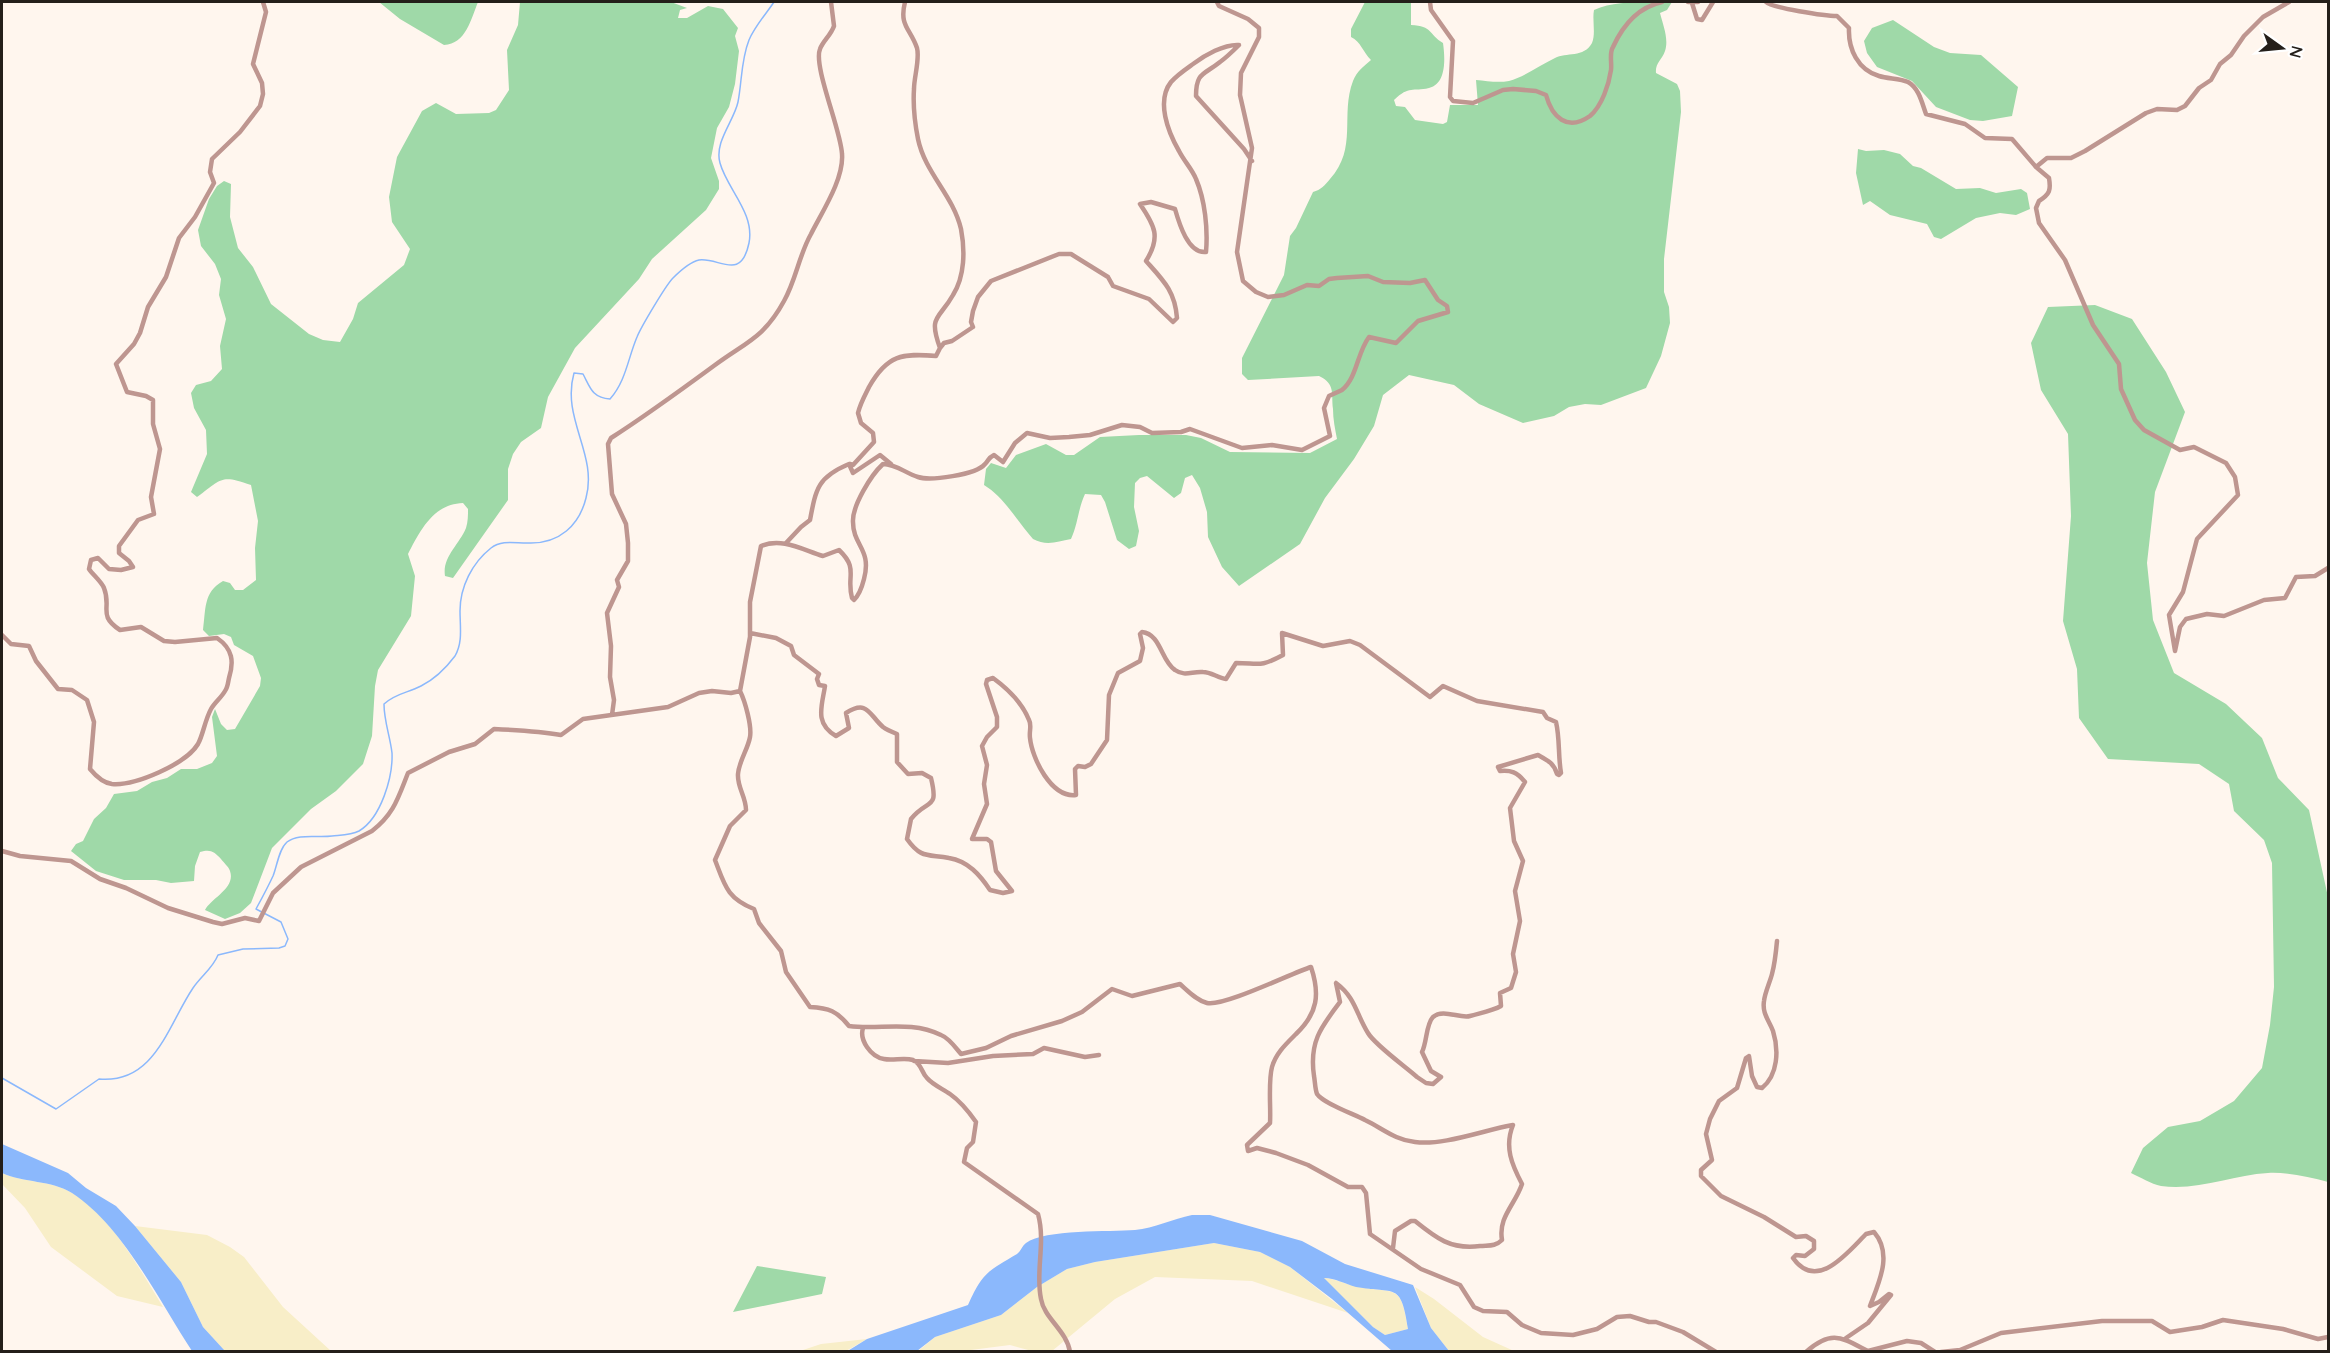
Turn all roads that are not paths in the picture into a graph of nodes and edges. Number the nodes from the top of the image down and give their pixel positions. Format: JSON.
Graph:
{"nodes":[{"id":1,"x":263,"y":2,"type":"edge"},
{"id":2,"x":831,"y":2,"type":"edge"},
{"id":3,"x":905,"y":2,"type":"edge"},
{"id":4,"x":1217,"y":2,"type":"edge"},
{"id":5,"x":1430,"y":2,"type":"edge"},
{"id":6,"x":1662,"y":2,"type":"edge"},
{"id":7,"x":1690,"y":2,"type":"edge"},
{"id":8,"x":1698,"y":2,"type":"edge"},
{"id":9,"x":1713,"y":2,"type":"edge"},
{"id":10,"x":1766,"y":2,"type":"edge"},
{"id":11,"x":2289,"y":2,"type":"edge"},
{"id":12,"x":1252,"y":161,"type":"junction"},
{"id":13,"x":2036,"y":167,"type":"junction"},
{"id":14,"x":940,"y":348,"type":"junction"},
{"id":15,"x":850,"y":464,"type":"junction"},
{"id":16,"x":891,"y":464,"type":"junction"},
{"id":17,"x":786,"y":543,"type":"junction"},
{"id":18,"x":2328,"y":568,"type":"edge"},
{"id":19,"x":750,"y":633,"type":"junction"},
{"id":20,"x":2,"y":635,"type":"edge"},
{"id":21,"x":740,"y":691,"type":"junction"},
{"id":22,"x":612,"y":715,"type":"junction"},
{"id":23,"x":2,"y":851,"type":"edge"},
{"id":24,"x":1777,"y":941,"type":"dead end"},
{"id":25,"x":863,"y":1028,"type":"junction"},
{"id":26,"x":1099,"y":1055,"type":"dead end"},
{"id":27,"x":914,"y":1061,"type":"junction"},
{"id":28,"x":1393,"y":1248,"type":"junction"},
{"id":29,"x":2328,"y":1337,"type":"edge"},
{"id":30,"x":1846,"y":1338,"type":"junction"},
{"id":31,"x":1070,"y":1352,"type":"edge"},
{"id":32,"x":1716,"y":1352,"type":"edge"},
{"id":33,"x":1806,"y":1352,"type":"edge"},
{"id":34,"x":1935,"y":1352,"type":"edge"},
{"id":35,"x":1941,"y":1352,"type":"edge"}],
"edges":[{"from":1,"to":20,"type":"street"},
{"from":2,"to":22,"type":"street"},
{"from":3,"to":14,"type":"street"},
{"from":4,"to":12,"type":"street"},
{"from":5,"to":6,"type":"street"},
{"from":7,"to":8,"type":"street"},
{"from":7,"to":9,"type":"street"},
{"from":10,"to":13,"type":"street"},
{"from":11,"to":13,"type":"street"},
{"from":12,"to":14,"type":"street"},
{"from":12,"to":16,"type":"street"},
{"from":13,"to":18,"type":"street"},
{"from":14,"to":15,"type":"street"},
{"from":15,"to":16,"type":"street"},
{"from":15,"to":17,"type":"street"},
{"from":16,"to":17,"type":"street"},
{"from":17,"to":19,"type":"street"},
{"from":19,"to":21,"type":"street"},
{"from":19,"to":28,"type":"street"},
{"from":21,"to":22,"type":"street"},
{"from":21,"to":25,"type":"street"},
{"from":22,"to":23,"type":"street"},
{"from":24,"to":30,"type":"street"},
{"from":25,"to":27,"type":"street"},
{"from":25,"to":28,"type":"street"},
{"from":26,"to":27,"type":"street"},
{"from":27,"to":31,"type":"street"},
{"from":28,"to":32,"type":"street"},
{"from":29,"to":35,"type":"street"},
{"from":30,"to":33,"type":"street"},
{"from":30,"to":34,"type":"street"}]}
